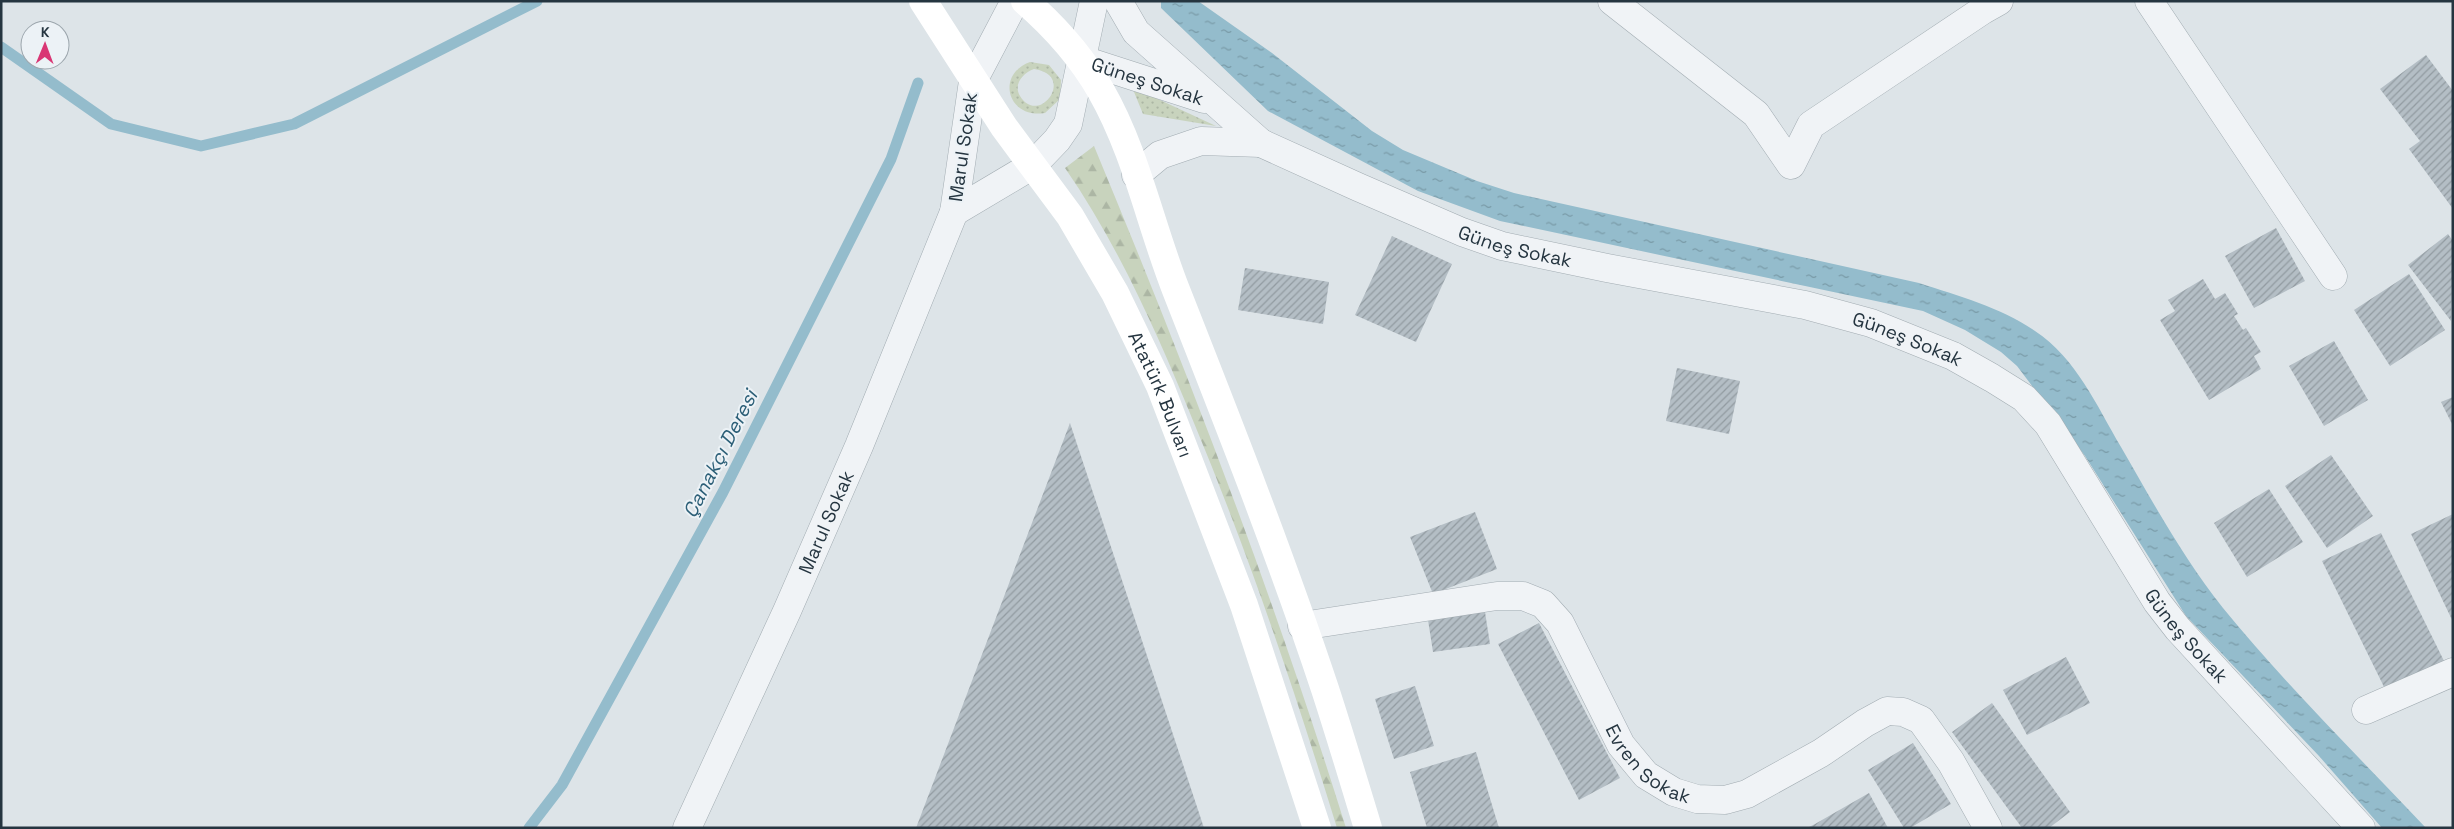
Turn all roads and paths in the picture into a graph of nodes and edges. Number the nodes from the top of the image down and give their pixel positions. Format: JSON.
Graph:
{"nodes":[{"id":1,"x":923,"y":1,"type":"edge"},
{"id":2,"x":1015,"y":1,"type":"edge"},
{"id":3,"x":1025,"y":1,"type":"edge"},
{"id":4,"x":1094,"y":1,"type":"edge"},
{"id":5,"x":1118,"y":1,"type":"edge"},
{"id":6,"x":1612,"y":1,"type":"edge"},
{"id":7,"x":1999,"y":1,"type":"edge"},
{"id":8,"x":2149,"y":1,"type":"edge"},
{"id":9,"x":1080,"y":59,"type":"junction"},
{"id":10,"x":973,"y":81,"type":"junction"},
{"id":11,"x":1215,"y":102,"type":"junction"},
{"id":12,"x":1261,"y":143,"type":"junction"},
{"id":13,"x":1032,"y":165,"type":"junction"},
{"id":14,"x":1136,"y":175,"type":"junction"},
{"id":15,"x":954,"y":212,"type":"junction"},
{"id":16,"x":2333,"y":276,"type":"dead end"},
{"id":17,"x":1302,"y":626,"type":"junction"},
{"id":18,"x":2453,"y":672,"type":"edge"},
{"id":19,"x":2366,"y":710,"type":"dead end"},
{"id":20,"x":687,"y":828,"type":"edge"},
{"id":21,"x":1317,"y":828,"type":"edge"},
{"id":22,"x":1368,"y":828,"type":"edge"},
{"id":23,"x":1988,"y":828,"type":"edge"},
{"id":24,"x":2361,"y":828,"type":"edge"}],
"edges":[{"from":1,"to":10,"type":"main road","name":"Atatürk Bulvarı"},
{"from":2,"to":10,"type":"street","name":"Marul Sokak"},
{"from":3,"to":9,"type":"main road"},
{"from":4,"to":9,"type":"street","name":"Marul Sokak"},
{"from":5,"to":11,"type":"street","name":"Güneş Sokak"},
{"from":6,"to":7,"type":"street"},
{"from":8,"to":16,"type":"street"},
{"from":9,"to":11,"type":"street","name":"Güneş Sokak"},
{"from":9,"to":13,"type":"street","name":"Marul Sokak"},
{"from":9,"to":14,"type":"main road"},
{"from":10,"to":13,"type":"main road","name":"Atatürk Bulvarı"},
{"from":10,"to":15,"type":"street","name":"Marul Sokak"},
{"from":11,"to":12,"type":"street","name":"Güneş Sokak"},
{"from":12,"to":14,"type":"street","name":"Güneş Sokak"},
{"from":12,"to":24,"type":"street","name":"Güneş Sokak"},
{"from":13,"to":15,"type":"street","name":"Marul Sokak"},
{"from":13,"to":21,"type":"main road","name":"Atatürk Bulvarı"},
{"from":14,"to":17,"type":"main road"},
{"from":15,"to":20,"type":"street","name":"Marul Sokak"},
{"from":17,"to":22,"type":"main road"},
{"from":17,"to":23,"type":"street","name":"Evren Sokak"},
{"from":18,"to":19,"type":"street"}]}
